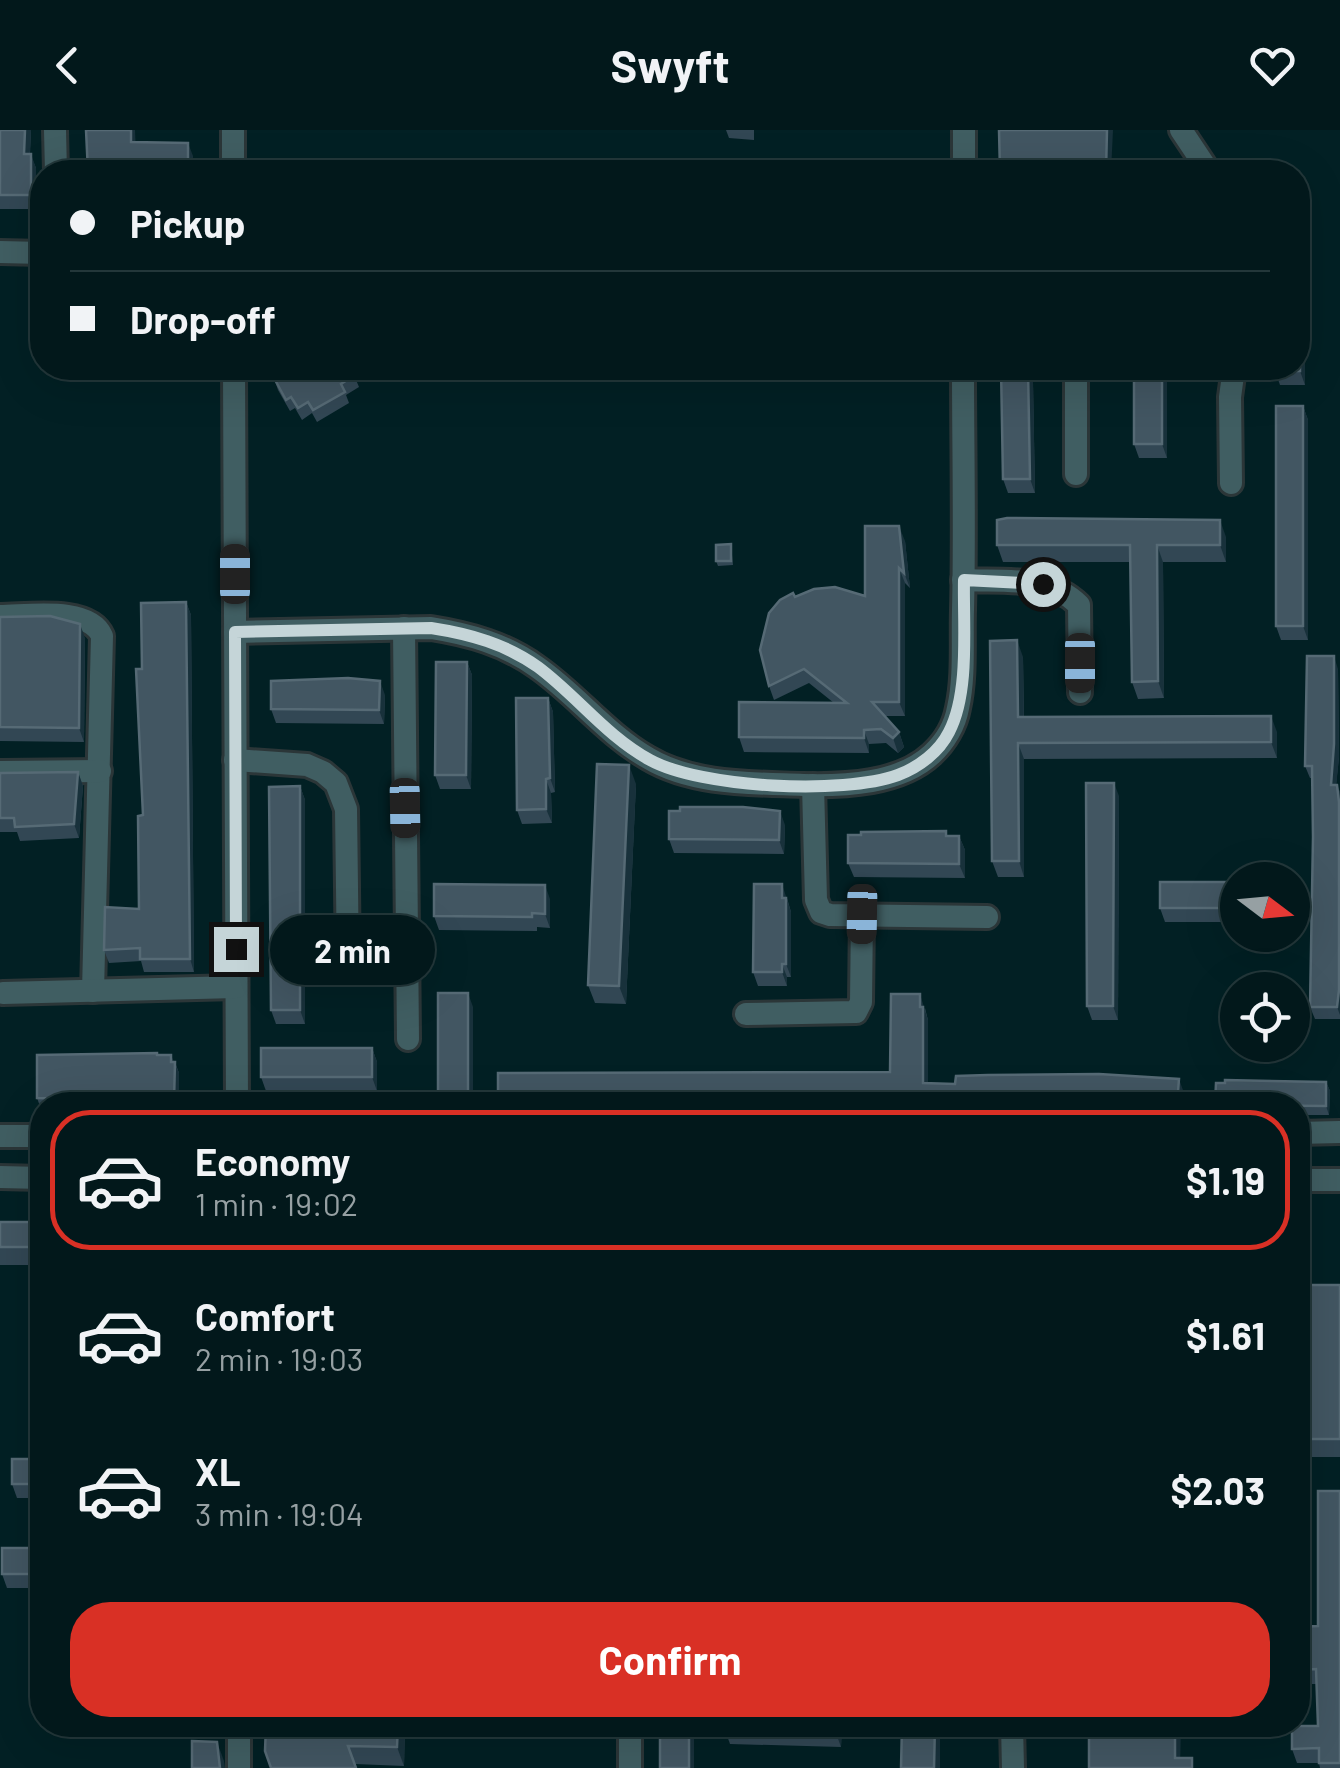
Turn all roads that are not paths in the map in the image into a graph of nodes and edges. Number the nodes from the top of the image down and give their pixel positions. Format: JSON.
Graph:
{"nodes":[{"id":1,"x":55,"y":130,"type":"edge"},
{"id":2,"x":233,"y":130,"type":"edge"},
{"id":3,"x":964,"y":130,"type":"edge"},
{"id":4,"x":1182,"y":130,"type":"edge"},
{"id":5,"x":56,"y":160,"type":"edge"},
{"id":6,"x":233,"y":160,"type":"edge"},
{"id":7,"x":964,"y":160,"type":"edge"},
{"id":8,"x":1201,"y":160,"type":"edge"},
{"id":9,"x":0,"y":252,"type":"edge"},
{"id":10,"x":30,"y":252,"type":"edge"},
{"id":11,"x":234,"y":380,"type":"edge"},
{"id":12,"x":963,"y":380,"type":"edge"},
{"id":13,"x":1076,"y":380,"type":"edge"},
{"id":14,"x":1232,"y":380,"type":"edge"},
{"id":15,"x":1076,"y":474,"type":"dead end"},
{"id":16,"x":1231,"y":483,"type":"dead end"},
{"id":17,"x":964,"y":580,"type":"junction"},
{"id":18,"x":0,"y":616,"type":"edge"},
{"id":19,"x":404,"y":628,"type":"junction"},
{"id":20,"x":235,"y":632,"type":"junction"},
{"id":21,"x":1080,"y":692,"type":"dead end"},
{"id":22,"x":235,"y":760,"type":"junction"},
{"id":23,"x":100,"y":771,"type":"junction"},
{"id":24,"x":0,"y":772,"type":"edge"},
{"id":25,"x":813,"y":785,"type":"junction"},
{"id":26,"x":862,"y":914,"type":"junction"},
{"id":27,"x":988,"y":917,"type":"dead end"},
{"id":28,"x":348,"y":967,"type":"dead end"},
{"id":29,"x":236,"y":987,"type":"junction"},
{"id":30,"x":93,"y":990,"type":"junction"},
{"id":31,"x":3,"y":993,"type":"dead end"},
{"id":32,"x":746,"y":1014,"type":"dead end"},
{"id":33,"x":408,"y":1039,"type":"dead end"},
{"id":34,"x":236,"y":1092,"type":"edge"},
{"id":35,"x":1340,"y":1132,"type":"edge"},
{"id":36,"x":1310,"y":1133,"type":"edge"},
{"id":37,"x":0,"y":1136,"type":"edge"},
{"id":38,"x":30,"y":1136,"type":"edge"},
{"id":39,"x":0,"y":1177,"type":"edge"},
{"id":40,"x":30,"y":1178,"type":"edge"},
{"id":41,"x":1310,"y":1180,"type":"edge"},
{"id":42,"x":1340,"y":1180,"type":"edge"},
{"id":43,"x":239,"y":1737,"type":"edge"},
{"id":44,"x":630,"y":1737,"type":"edge"},
{"id":45,"x":1012,"y":1737,"type":"edge"},
{"id":46,"x":239,"y":1768,"type":"edge"},
{"id":47,"x":630,"y":1768,"type":"edge"},
{"id":48,"x":1013,"y":1768,"type":"edge"}],
"edges":[{"from":1,"to":5,"type":"street"},
{"from":2,"to":6,"type":"street"},
{"from":3,"to":7,"type":"street"},
{"from":4,"to":8,"type":"street"},
{"from":9,"to":10,"type":"street"},
{"from":11,"to":20,"type":"street"},
{"from":12,"to":17,"type":"street"},
{"from":13,"to":15,"type":"street"},
{"from":14,"to":16,"type":"street"},
{"from":17,"to":21,"type":"street"},
{"from":17,"to":25,"type":"street"},
{"from":18,"to":23,"type":"street"},
{"from":19,"to":20,"type":"street"},
{"from":19,"to":25,"type":"street"},
{"from":19,"to":33,"type":"street"},
{"from":20,"to":22,"type":"street"},
{"from":22,"to":28,"type":"street"},
{"from":22,"to":29,"type":"street"},
{"from":23,"to":24,"type":"street"},
{"from":23,"to":30,"type":"street"},
{"from":25,"to":26,"type":"street"},
{"from":26,"to":27,"type":"street"},
{"from":26,"to":32,"type":"street"},
{"from":29,"to":30,"type":"street"},
{"from":29,"to":34,"type":"street"},
{"from":30,"to":31,"type":"street"},
{"from":35,"to":36,"type":"street"},
{"from":37,"to":38,"type":"street"},
{"from":39,"to":40,"type":"street"},
{"from":41,"to":42,"type":"street"},
{"from":43,"to":46,"type":"street"},
{"from":44,"to":47,"type":"street"},
{"from":45,"to":48,"type":"street"}]}
